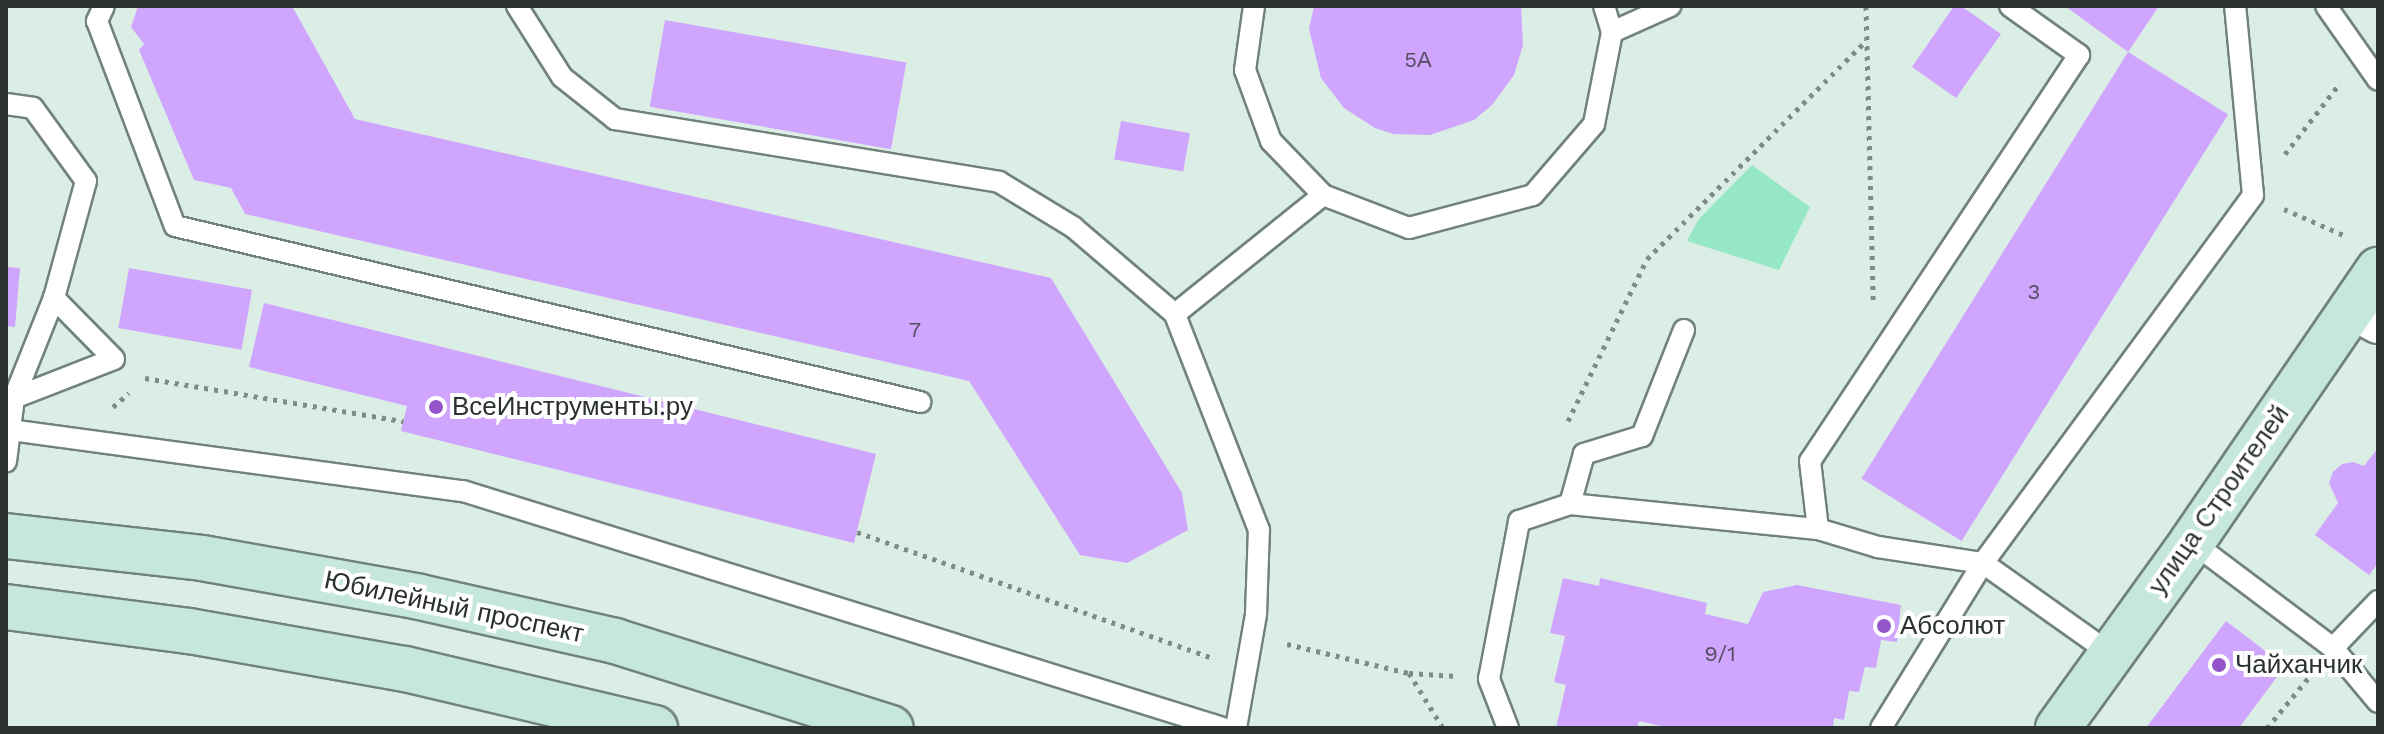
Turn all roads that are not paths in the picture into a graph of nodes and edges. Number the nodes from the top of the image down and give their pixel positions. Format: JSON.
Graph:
{"nodes":[{"id":1,"x":104,"y":6,"type":"edge"},
{"id":2,"x":517,"y":6,"type":"edge"},
{"id":3,"x":1254,"y":6,"type":"edge"},
{"id":4,"x":1604,"y":6,"type":"edge"},
{"id":5,"x":1670,"y":6,"type":"edge"},
{"id":6,"x":2010,"y":6,"type":"edge"},
{"id":7,"x":2235,"y":6,"type":"edge"},
{"id":8,"x":2326,"y":6,"type":"edge"},
{"id":9,"x":1612,"y":32,"type":"junction"},
{"id":10,"x":2378,"y":80,"type":"edge"},
{"id":11,"x":6,"y":104,"type":"edge"},
{"id":12,"x":1323,"y":195,"type":"junction"},
{"id":13,"x":2364,"y":254,"type":"edge"},
{"id":14,"x":54,"y":298,"type":"junction"},
{"id":15,"x":1175,"y":314,"type":"junction"},
{"id":16,"x":2364,"y":316,"type":"edge"},
{"id":17,"x":1684,"y":330,"type":"dead end"},
{"id":18,"x":10,"y":398,"type":"edge"},
{"id":19,"x":920,"y":402,"type":"dead end"},
{"id":20,"x":10,"y":430,"type":"junction"},
{"id":21,"x":6,"y":461,"type":"edge"},
{"id":22,"x":1570,"y":504,"type":"junction"},
{"id":23,"x":1818,"y":529,"type":"junction"},
{"id":24,"x":6,"y":536,"type":"edge"},
{"id":25,"x":2192,"y":542,"type":"junction"},
{"id":26,"x":1983,"y":563,"type":"junction"},
{"id":27,"x":2378,"y":601,"type":"edge"},
{"id":28,"x":6,"y":607,"type":"edge"},
{"id":29,"x":2333,"y":648,"type":"junction"},
{"id":30,"x":2111,"y":654,"type":"junction"},
{"id":31,"x":2378,"y":702,"type":"edge"},
{"id":32,"x":655,"y":728,"type":"edge"},
{"id":33,"x":891,"y":728,"type":"edge"},
{"id":34,"x":1223,"y":728,"type":"edge"},
{"id":35,"x":1236,"y":728,"type":"edge"},
{"id":36,"x":1508,"y":728,"type":"edge"},
{"id":37,"x":1881,"y":728,"type":"edge"},
{"id":38,"x":2058,"y":728,"type":"edge"}],
"edges":[{"from":1,"to":19,"type":"lane"},
{"from":2,"to":15,"type":"lane"},
{"from":3,"to":12,"type":"lane"},
{"from":4,"to":9,"type":"lane"},
{"from":5,"to":9,"type":"lane"},
{"from":6,"to":23,"type":"lane"},
{"from":7,"to":26,"type":"lane"},
{"from":8,"to":10,"type":"lane"},
{"from":9,"to":12,"type":"lane"},
{"from":11,"to":14,"type":"lane"},
{"from":12,"to":15,"type":"lane"},
{"from":13,"to":16,"type":"main road","name":"улица Строителей"},
{"from":14,"to":18,"type":"lane"},
{"from":14,"to":18,"type":"lane"},
{"from":15,"to":35,"type":"lane"},
{"from":16,"to":25,"type":"main road","name":"улица Строителей"},
{"from":17,"to":22,"type":"lane"},
{"from":18,"to":20,"type":"lane"},
{"from":20,"to":21,"type":"lane"},
{"from":20,"to":34,"type":"lane"},
{"from":22,"to":23,"type":"lane"},
{"from":22,"to":36,"type":"lane"},
{"from":23,"to":26,"type":"lane"},
{"from":24,"to":33,"type":"main road","name":"Юбилейный проспект"},
{"from":25,"to":29,"type":"lane"},
{"from":25,"to":30,"type":"main road","name":"улица Строителей"},
{"from":26,"to":30,"type":"lane"},
{"from":26,"to":37,"type":"lane"},
{"from":27,"to":29,"type":"lane"},
{"from":28,"to":32,"type":"main road"},
{"from":29,"to":31,"type":"lane"},
{"from":30,"to":38,"type":"main road","name":"улица Строителей"}]}
